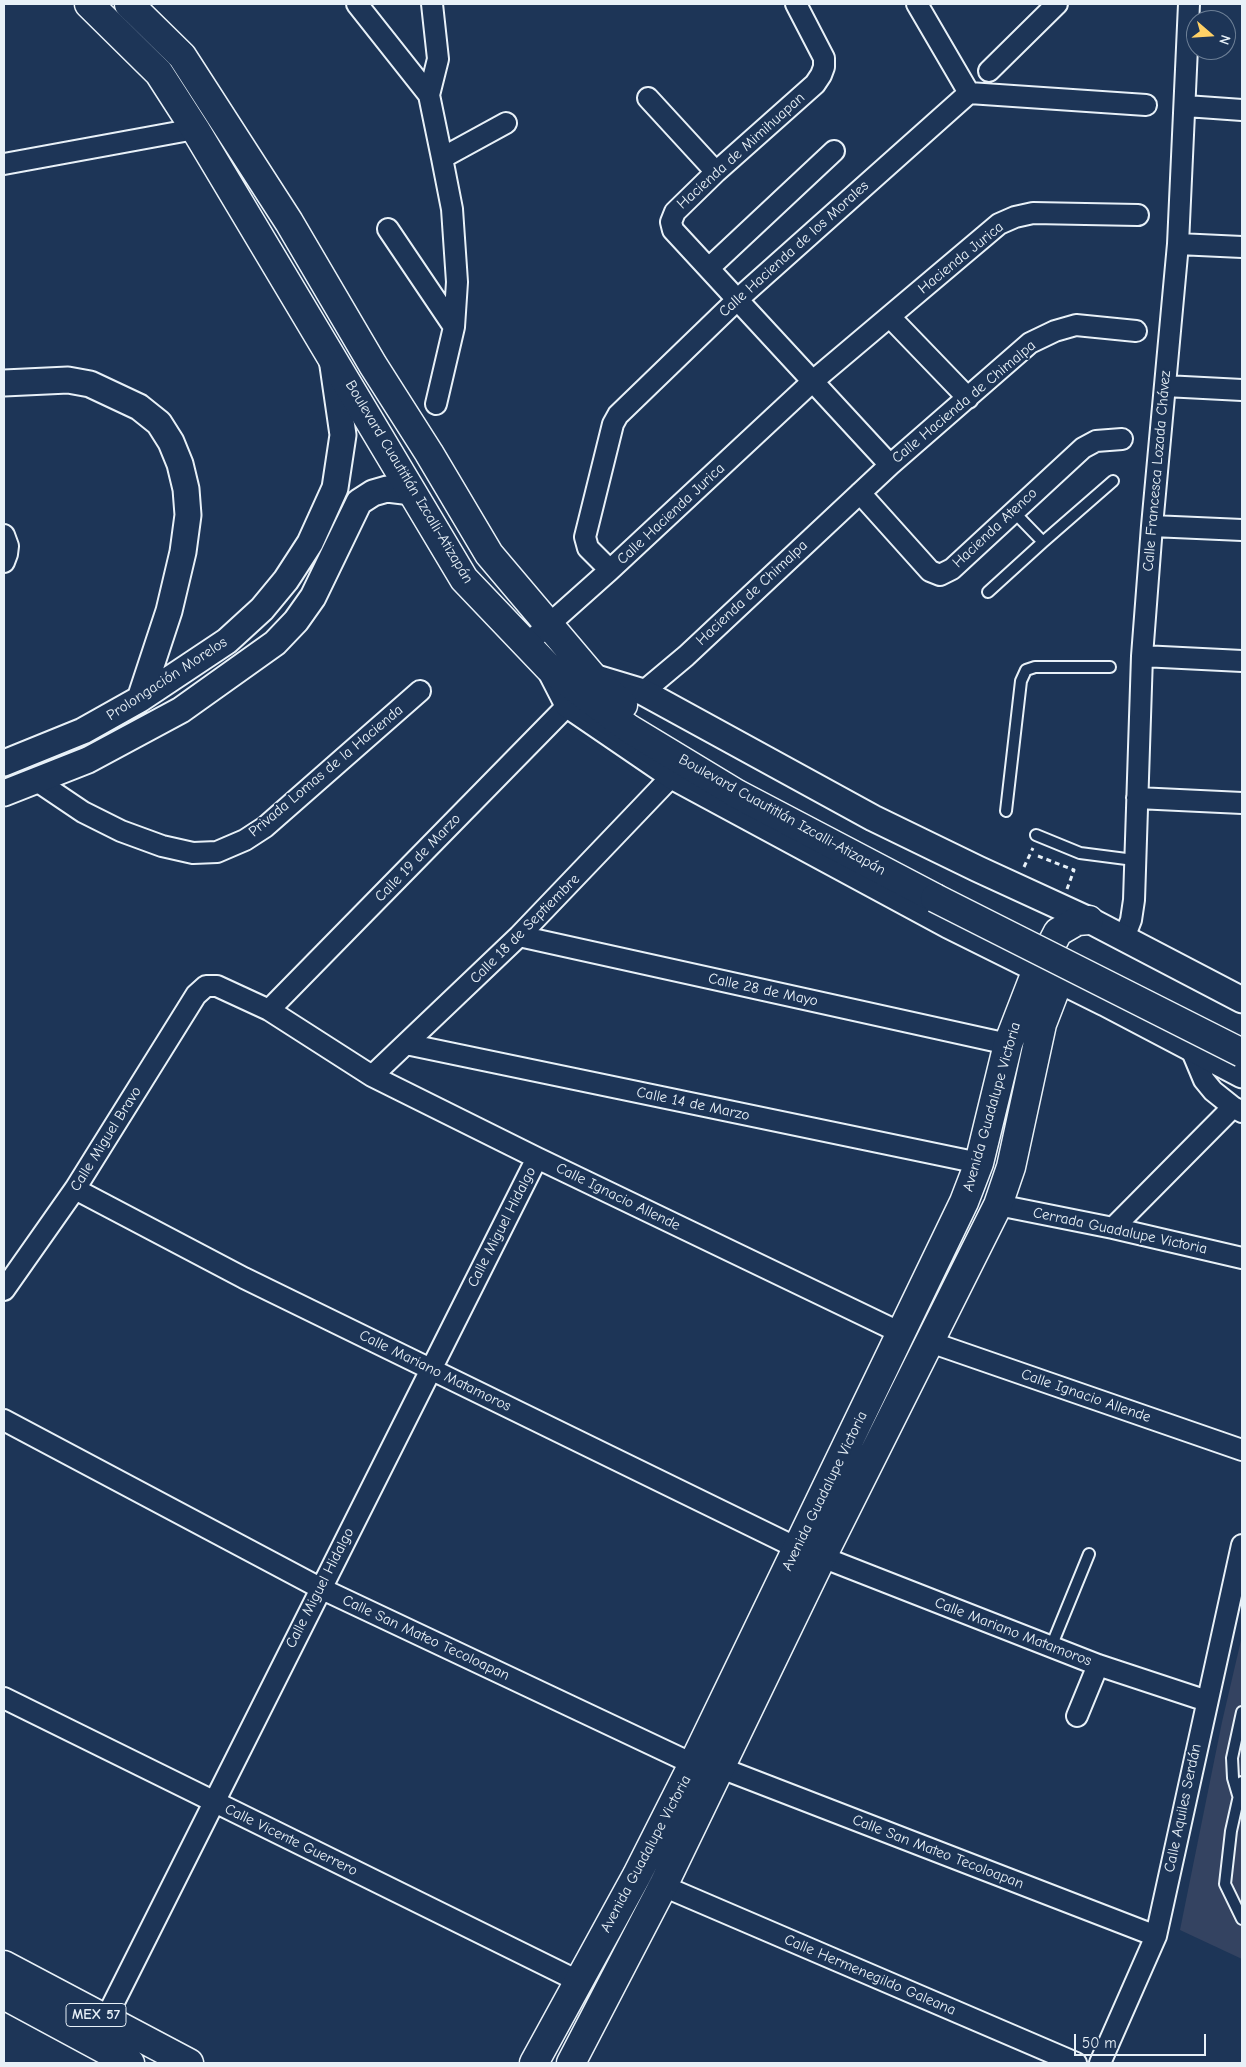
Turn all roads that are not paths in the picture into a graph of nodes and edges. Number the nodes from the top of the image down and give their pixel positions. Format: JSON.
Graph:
{"nodes":[{"id":1,"x":89,"y":4,"type":"edge"},
{"id":2,"x":129,"y":4,"type":"edge"},
{"id":3,"x":357,"y":4,"type":"edge"},
{"id":4,"x":432,"y":4,"type":"edge"},
{"id":5,"x":796,"y":4,"type":"edge"},
{"id":6,"x":917,"y":4,"type":"edge"},
{"id":7,"x":1058,"y":4,"type":"edge"},
{"id":8,"x":1190,"y":4,"type":"edge"},
{"id":9,"x":989,"y":71,"type":"dead end"},
{"id":10,"x":969,"y":93,"type":"junction"},
{"id":11,"x":428,"y":95,"type":"junction"},
{"id":12,"x":648,"y":98,"type":"dead end"},
{"id":13,"x":1146,"y":105,"type":"dead end"},
{"id":14,"x":1186,"y":106,"type":"junction"},
{"id":15,"x":1242,"y":110,"type":"edge"},
{"id":16,"x":506,"y":123,"type":"dead end"},
{"id":17,"x":195,"y":129,"type":"junction"},
{"id":18,"x":834,"y":151,"type":"dead end"},
{"id":19,"x":442,"y":158,"type":"junction"},
{"id":20,"x":4,"y":164,"type":"edge"},
{"id":21,"x":716,"y":172,"type":"junction"},
{"id":22,"x":1138,"y":215,"type":"dead end"},
{"id":23,"x":388,"y":230,"type":"dead end"},
{"id":24,"x":1178,"y":244,"type":"junction"},
{"id":25,"x":1242,"y":247,"type":"edge"},
{"id":26,"x":709,"y":268,"type":"junction"},
{"id":27,"x":738,"y":299,"type":"junction"},
{"id":28,"x":890,"y":316,"type":"junction"},
{"id":29,"x":454,"y":327,"type":"junction"},
{"id":30,"x":1136,"y":331,"type":"dead end"},
{"id":31,"x":332,"y":356,"type":"junction"},
{"id":32,"x":813,"y":381,"type":"junction"},
{"id":33,"x":4,"y":383,"type":"edge"},
{"id":34,"x":1165,"y":386,"type":"junction"},
{"id":35,"x":1242,"y":390,"type":"edge"},
{"id":36,"x":968,"y":398,"type":"junction"},
{"id":37,"x":436,"y":404,"type":"dead end"},
{"id":38,"x":1122,"y":439,"type":"dead end"},
{"id":39,"x":890,"y":465,"type":"junction"},
{"id":40,"x":1113,"y":481,"type":"dead end"},
{"id":41,"x":412,"y":492,"type":"junction"},
{"id":42,"x":860,"y":493,"type":"junction"},
{"id":43,"x":1013,"y":511,"type":"junction"},
{"id":44,"x":1152,"y":526,"type":"junction"},
{"id":45,"x":1242,"y":530,"type":"edge"},
{"id":46,"x":4,"y":535,"type":"edge"},
{"id":47,"x":1042,"y":542,"type":"junction"},
{"id":48,"x":4,"y":562,"type":"edge"},
{"id":49,"x":610,"y":570,"type":"junction"},
{"id":50,"x":988,"y":592,"type":"dead end"},
{"id":51,"x":550,"y":625,"type":"junction"},
{"id":52,"x":527,"y":644,"type":"junction"},
{"id":53,"x":1142,"y":656,"type":"junction"},
{"id":54,"x":1242,"y":661,"type":"edge"},
{"id":55,"x":1110,"y":666,"type":"dead end"},
{"id":56,"x":549,"y":668,"type":"junction"},
{"id":57,"x":420,"y":692,"type":"dead end"},
{"id":58,"x":140,"y":699,"type":"junction"},
{"id":59,"x":568,"y":705,"type":"junction"},
{"id":60,"x":635,"y":712,"type":"junction"},
{"id":61,"x":4,"y":763,"type":"edge"},
{"id":62,"x":672,"y":776,"type":"junction"},
{"id":63,"x":37,"y":782,"type":"junction"},
{"id":64,"x":4,"y":793,"type":"edge"},
{"id":65,"x":1137,"y":798,"type":"junction"},
{"id":66,"x":1242,"y":803,"type":"edge"},
{"id":67,"x":1006,"y":810,"type":"dead end"},
{"id":68,"x":1037,"y":835,"type":"road end"},
{"id":69,"x":1134,"y":860,"type":"junction"},
{"id":70,"x":1089,"y":920,"type":"junction"},
{"id":71,"x":519,"y":936,"type":"junction"},
{"id":72,"x":1124,"y":938,"type":"junction"},
{"id":73,"x":1049,"y":975,"type":"junction"},
{"id":74,"x":206,"y":986,"type":"joint"},
{"id":75,"x":1242,"y":1000,"type":"edge"},
{"id":76,"x":269,"y":1010,"type":"junction"},
{"id":77,"x":1242,"y":1038,"type":"edge"},
{"id":78,"x":406,"y":1044,"type":"junction"},
{"id":79,"x":1008,"y":1044,"type":"junction"},
{"id":80,"x":1191,"y":1049,"type":"junction"},
{"id":81,"x":1242,"y":1053,"type":"edge"},
{"id":82,"x":1242,"y":1074,"type":"edge"},
{"id":83,"x":372,"y":1076,"type":"junction"},
{"id":84,"x":1237,"y":1110,"type":"edge"},
{"id":85,"x":537,"y":1158,"type":"junction"},
{"id":86,"x":979,"y":1163,"type":"junction"},
{"id":87,"x":75,"y":1189,"type":"junction"},
{"id":88,"x":998,"y":1205,"type":"junction"},
{"id":89,"x":1113,"y":1228,"type":"junction"},
{"id":90,"x":1242,"y":1258,"type":"edge"},
{"id":91,"x":4,"y":1290,"type":"edge"},
{"id":92,"x":901,"y":1333,"type":"junction"},
{"id":93,"x":930,"y":1342,"type":"junction"},
{"id":94,"x":432,"y":1368,"type":"junction"},
{"id":95,"x":4,"y":1420,"type":"edge"},
{"id":96,"x":1242,"y":1450,"type":"edge"},
{"id":97,"x":1242,"y":1545,"type":"edge"},
{"id":98,"x":810,"y":1553,"type":"junction"},
{"id":99,"x":1089,"y":1554,"type":"dead end"},
{"id":100,"x":320,"y":1588,"type":"junction"},
{"id":101,"x":1051,"y":1647,"type":"junction"},
{"id":102,"x":1098,"y":1665,"type":"junction"},
{"id":103,"x":4,"y":1698,"type":"edge"},
{"id":104,"x":1207,"y":1701,"type":"junction"},
{"id":105,"x":1242,"y":1712,"type":"edge"},
{"id":106,"x":1077,"y":1716,"type":"dead end"},
{"id":107,"x":693,"y":1764,"type":"junction"},
{"id":108,"x":721,"y":1768,"type":"junction"},
{"id":109,"x":1242,"y":1782,"type":"edge"},
{"id":110,"x":1238,"y":1796,"type":"junction"},
{"id":111,"x":213,"y":1802,"type":"junction"},
{"id":112,"x":663,"y":1886,"type":"junction"},
{"id":113,"x":1242,"y":1919,"type":"edge"},
{"id":114,"x":1156,"y":1936,"type":"junction"},
{"id":115,"x":4,"y":1965,"type":"edge"},
{"id":116,"x":578,"y":1982,"type":"junction"},
{"id":117,"x":4,"y":1995,"type":"edge"},
{"id":118,"x":105,"y":2020,"type":"junction"},
{"id":119,"x":130,"y":2063,"type":"edge"},
{"id":120,"x":189,"y":2063,"type":"edge"},
{"id":121,"x":534,"y":2063,"type":"edge"},
{"id":122,"x":571,"y":2063,"type":"edge"},
{"id":123,"x":1076,"y":2063,"type":"edge"},
{"id":124,"x":1100,"y":2063,"type":"edge"}],
"edges":[{"from":1,"to":17,"type":"main road","name":"Boulevard Cuautitlán Izcalli-Atizapán"},
{"from":2,"to":51,"type":"main road","name":"Boulevard Cuautitlán Izcalli-Atizapán"},
{"from":3,"to":11,"type":"street"},
{"from":4,"to":11,"type":"street"},
{"from":5,"to":21,"type":"street","name":"Hacienda de Mimihuapan"},
{"from":6,"to":10,"type":"street"},
{"from":7,"to":9,"type":"street"},
{"from":8,"to":14,"type":"street","name":"Calle Francesca Lozada Chávez"},
{"from":10,"to":13,"type":"street"},
{"from":10,"to":27,"type":"street","name":"Calle Hacienda de los Morales"},
{"from":11,"to":19,"type":"street"},
{"from":12,"to":21,"type":"street"},
{"from":14,"to":15,"type":"street"},
{"from":14,"to":24,"type":"street","name":"Calle Francesca Lozada Chávez"},
{"from":16,"to":19,"type":"street"},
{"from":17,"to":20,"type":"street"},
{"from":17,"to":31,"type":"main road","name":"Boulevard Cuautitlán Izcalli-Atizapán"},
{"from":18,"to":26,"type":"street"},
{"from":19,"to":29,"type":"street"},
{"from":21,"to":26,"type":"street","name":"Hacienda de Mimihuapan"},
{"from":22,"to":28,"type":"street","name":"Hacienda Jurica"},
{"from":23,"to":29,"type":"street"},
{"from":24,"to":25,"type":"street"},
{"from":24,"to":34,"type":"street","name":"Calle Francesca Lozada Chávez"},
{"from":26,"to":27,"type":"street","name":"Hacienda de Mimihuapan"},
{"from":27,"to":32,"type":"street","name":"Hacienda de Mimihuapan"},
{"from":27,"to":49,"type":"street","name":"Calle Hacienda de los Morales"},
{"from":28,"to":32,"type":"street","name":"Hacienda Jurica"},
{"from":28,"to":36,"type":"street"},
{"from":29,"to":37,"type":"street"},
{"from":30,"to":36,"type":"street","name":"Calle Hacienda de Chimalpa"},
{"from":31,"to":41,"type":"main road","name":"Boulevard Cuautitlán Izcalli-Atizapán"},
{"from":31,"to":58,"type":"street","name":"Prolongación Morelos"},
{"from":32,"to":39,"type":"street","name":"Hacienda de Mimihuapan"},
{"from":32,"to":49,"type":"street","name":"Calle Hacienda Jurica"},
{"from":33,"to":58,"type":"street"},
{"from":34,"to":35,"type":"street"},
{"from":34,"to":44,"type":"street","name":"Calle Francesca Lozada Chávez"},
{"from":36,"to":39,"type":"street","name":"Calle Hacienda de Chimalpa"},
{"from":38,"to":43,"type":"street","name":"Hacienda Atenco"},
{"from":39,"to":42,"type":"street","name":"Calle Hacienda de Chimalpa"},
{"from":40,"to":47,"type":"lane"},
{"from":41,"to":52,"type":"main road","name":"Boulevard Cuautitlán Izcalli-Atizapán"},
{"from":41,"to":63,"type":"street","name":"Prolongación Morelos"},
{"from":42,"to":43,"type":"street","name":"Hacienda Atenco"},
{"from":42,"to":60,"type":"street","name":"Hacienda de Chimalpa"},
{"from":43,"to":47,"type":"lane"},
{"from":44,"to":45,"type":"street"},
{"from":44,"to":53,"type":"street","name":"Calle Francesca Lozada Chávez"},
{"from":46,"to":48,"type":"street"},
{"from":47,"to":50,"type":"lane"},
{"from":49,"to":51,"type":"street","name":"Calle Hacienda Jurica"},
{"from":51,"to":52,"type":"street","name":"Calle Hacienda Jurica"},
{"from":51,"to":60,"type":"main road","name":"Boulevard Cuautitlán Izcalli-Atizapán"},
{"from":52,"to":56,"type":"main road","name":"Boulevard Cuautitlán Izcalli-Atizapán"},
{"from":53,"to":54,"type":"street"},
{"from":53,"to":65,"type":"street","name":"Calle Francesca Lozada Chávez"},
{"from":55,"to":67,"type":"lane"},
{"from":56,"to":59,"type":"street"},
{"from":56,"to":60,"type":"main road","name":"Boulevard Cuautitlán Izcalli-Atizapán"},
{"from":57,"to":63,"type":"street","name":"Privada Lomas de la Hacienda"},
{"from":58,"to":61,"type":"street","name":"Prolongación Morelos"},
{"from":59,"to":62,"type":"street"},
{"from":59,"to":76,"type":"street","name":"Calle 19 de Marzo"},
{"from":60,"to":70,"type":"street"},
{"from":60,"to":77,"type":"main road","name":"Boulevard Cuautitlán Izcalli-Atizapán"},
{"from":60,"to":81,"type":"main road","name":"Boulevard Cuautitlán Izcalli-Atizapán","bridge":true},
{"from":62,"to":71,"type":"street","name":"Calle 18 de Septiembre"},
{"from":62,"to":73,"type":"street"},
{"from":63,"to":64,"type":"street","name":"Prolongación Morelos"},
{"from":65,"to":66,"type":"street"},
{"from":65,"to":69,"type":"street","name":"Calle Francesca Lozada Chávez"},
{"from":68,"to":69,"type":"lane"},
{"from":69,"to":72,"type":"street","name":"Calle Francesca Lozada Chávez"},
{"from":70,"to":72,"type":"street"},
{"from":70,"to":73,"type":"main road","name":"Avenida Guadalupe Victoria"},
{"from":71,"to":78,"type":"street","name":"Calle 18 de Septiembre"},
{"from":71,"to":79,"type":"street","name":"Calle 28 de Mayo"},
{"from":72,"to":75,"type":"street"},
{"from":73,"to":79,"type":"main road","name":"Avenida Guadalupe Victoria"},
{"from":73,"to":80,"type":"street"},
{"from":73,"to":88,"type":"main road","name":"Avenida Guadalupe Victoria"},
{"from":74,"to":76,"type":"street","name":"Calle Ignacio Allende"},
{"from":74,"to":87,"type":"street","name":"Calle Miguel Bravo"},
{"from":76,"to":83,"type":"street","name":"Calle Ignacio Allende"},
{"from":78,"to":83,"type":"street","name":"Calle 18 de Septiembre"},
{"from":78,"to":86,"type":"street","name":"Calle 14 de Marzo"},
{"from":79,"to":86,"type":"main road","name":"Avenida Guadalupe Victoria"},
{"from":80,"to":82,"type":"street"},
{"from":80,"to":84,"type":"street"},
{"from":83,"to":85,"type":"street","name":"Calle Ignacio Allende"},
{"from":84,"to":89,"type":"street"},
{"from":85,"to":92,"type":"street","name":"Calle Ignacio Allende"},
{"from":85,"to":94,"type":"street","name":"Calle Miguel Hidalgo"},
{"from":86,"to":92,"type":"main road","name":"Avenida Guadalupe Victoria"},
{"from":87,"to":91,"type":"street","name":"Calle Miguel Bravo"},
{"from":87,"to":94,"type":"street","name":"Calle Mariano Matamoros"},
{"from":88,"to":89,"type":"street","name":"Cerrada Guadalupe Victoria"},
{"from":88,"to":93,"type":"main road","name":"Avenida Guadalupe Victoria"},
{"from":89,"to":90,"type":"street","name":"Cerrada Guadalupe Victoria"},
{"from":92,"to":98,"type":"main road","name":"Avenida Guadalupe Victoria"},
{"from":93,"to":96,"type":"street","name":"Calle Ignacio Allende"},
{"from":93,"to":98,"type":"main road","name":"Avenida Guadalupe Victoria"},
{"from":94,"to":98,"type":"street","name":"Calle Mariano Matamoros"},
{"from":94,"to":100,"type":"street","name":"Calle Miguel Hidalgo"},
{"from":95,"to":100,"type":"street","name":"Calle San Mateo Tecoloapan"},
{"from":97,"to":104,"type":"street","name":"Calle Aquiles Serdán"},
{"from":98,"to":101,"type":"street","name":"Calle Mariano Matamoros"},
{"from":98,"to":107,"type":"main road","name":"Avenida Guadalupe Victoria"},
{"from":98,"to":108,"type":"main road","name":"Avenida Guadalupe Victoria"},
{"from":99,"to":101,"type":"lane"},
{"from":100,"to":107,"type":"street","name":"Calle San Mateo Tecoloapan"},
{"from":100,"to":111,"type":"street","name":"Calle Miguel Hidalgo"},
{"from":101,"to":102,"type":"street","name":"Calle Mariano Matamoros"},
{"from":102,"to":104,"type":"street","name":"Calle Mariano Matamoros"},
{"from":102,"to":106,"type":"street"},
{"from":103,"to":111,"type":"street","name":"Calle Vicente Guerrero"},
{"from":104,"to":114,"type":"street","name":"Calle Aquiles Serdán"},
{"from":105,"to":110,"type":"lane"},
{"from":107,"to":116,"type":"main road","name":"Avenida Guadalupe Victoria"},
{"from":108,"to":112,"type":"main road","name":"Avenida Guadalupe Victoria"},
{"from":108,"to":114,"type":"street","name":"Calle San Mateo Tecoloapan"},
{"from":109,"to":110,"type":"lane"},
{"from":110,"to":113,"type":"lane"},
{"from":111,"to":116,"type":"street","name":"Calle Vicente Guerrero"},
{"from":111,"to":118,"type":"street","name":"Calle Miguel Hidalgo"},
{"from":112,"to":122,"type":"main road","name":"Avenida Guadalupe Victoria"},
{"from":112,"to":123,"type":"street","name":"Calle Hermenegildo Galeana"},
{"from":114,"to":124,"type":"street","name":"Calle Aquiles Serdán"},
{"from":115,"to":118,"type":"main road","number":"MEX 57"},
{"from":116,"to":121,"type":"main road","name":"Avenida Guadalupe Victoria"},
{"from":117,"to":119,"type":"main road","number":"MEX 57"},
{"from":118,"to":120,"type":"main road","number":"MEX 57"}]}
